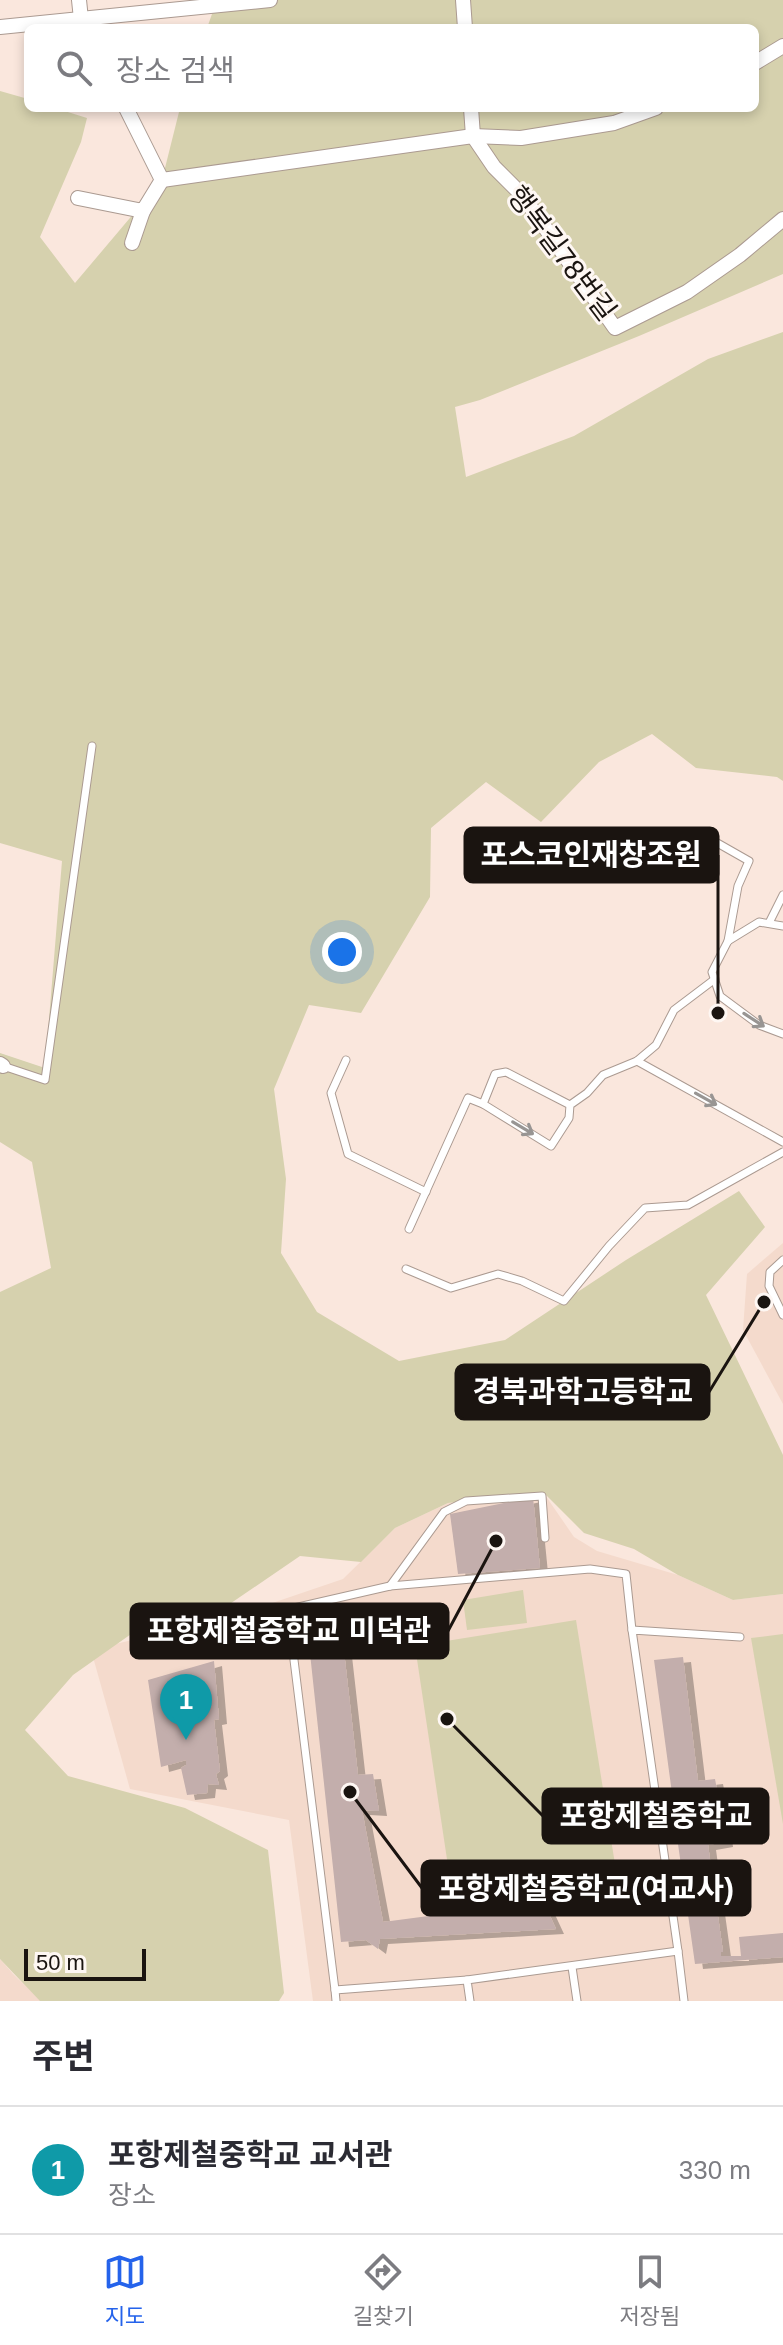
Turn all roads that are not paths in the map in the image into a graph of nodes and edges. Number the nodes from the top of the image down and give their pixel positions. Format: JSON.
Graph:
{"nodes":[{"id":1,"x":79,"y":0,"type":"edge"},
{"id":2,"x":270,"y":0,"type":"edge"},
{"id":3,"x":463,"y":0,"type":"edge"},
{"id":4,"x":85,"y":24,"type":"edge"},
{"id":5,"x":465,"y":24,"type":"edge"},
{"id":6,"x":24,"y":26,"type":"edge"},
{"id":7,"x":0,"y":27,"type":"edge"},
{"id":8,"x":783,"y":46,"type":"edge"},
{"id":9,"x":759,"y":61,"type":"edge"},
{"id":10,"x":471,"y":112,"type":"edge"},
{"id":11,"x":645,"y":112,"type":"edge"},
{"id":12,"x":129,"y":115,"type":"edge"},
{"id":13,"x":473,"y":136,"type":"junction"},
{"id":14,"x":162,"y":180,"type":"junction"},
{"id":15,"x":78,"y":198,"type":"dead end"},
{"id":16,"x":143,"y":211,"type":"junction"},
{"id":17,"x":783,"y":219,"type":"edge"},
{"id":18,"x":132,"y":243,"type":"dead end"},
{"id":19,"x":92,"y":746,"type":"dead end"},
{"id":20,"x":698,"y":832,"type":"dead end"},
{"id":21,"x":783,"y":895,"type":"edge"},
{"id":22,"x":769,"y":923,"type":"junction"},
{"id":23,"x":783,"y":926,"type":"edge"},
{"id":24,"x":728,"y":941,"type":"junction"},
{"id":25,"x":715,"y":979,"type":"junction"},
{"id":26,"x":783,"y":1034,"type":"edge"},
{"id":27,"x":346,"y":1060,"type":"dead end"},
{"id":28,"x":637,"y":1061,"type":"junction"},
{"id":29,"x":1,"y":1065,"type":"edge"},
{"id":30,"x":483,"y":1104,"type":"junction"},
{"id":31,"x":570,"y":1105,"type":"junction"},
{"id":32,"x":783,"y":1142,"type":"edge"},
{"id":33,"x":783,"y":1152,"type":"edge"},
{"id":34,"x":426,"y":1192,"type":"junction"},
{"id":35,"x":409,"y":1229,"type":"dead end"},
{"id":36,"x":783,"y":1260,"type":"edge"},
{"id":37,"x":406,"y":1269,"type":"dead end"},
{"id":38,"x":783,"y":1315,"type":"edge"},
{"id":39,"x":545,"y":1538,"type":"dead end"},
{"id":40,"x":390,"y":1586,"type":"junction"},
{"id":41,"x":632,"y":1630,"type":"junction"},
{"id":42,"x":740,"y":1637,"type":"dead end"},
{"id":43,"x":678,"y":1951,"type":"junction"},
{"id":44,"x":572,"y":1967,"type":"junction"},
{"id":45,"x":467,"y":1980,"type":"junction"},
{"id":46,"x":335,"y":1990,"type":"junction"},
{"id":47,"x":336,"y":2001,"type":"edge"},
{"id":48,"x":470,"y":2001,"type":"edge"},
{"id":49,"x":577,"y":2001,"type":"edge"},
{"id":50,"x":684,"y":2001,"type":"edge"}],
"edges":[{"from":1,"to":4,"type":"street"},
{"from":2,"to":4,"type":"street"},
{"from":3,"to":5,"type":"street"},
{"from":6,"to":7,"type":"street"},
{"from":8,"to":9,"type":"street"},
{"from":10,"to":13,"type":"street"},
{"from":11,"to":13,"type":"street","name":"행복길78번길"},
{"from":12,"to":14,"type":"street"},
{"from":13,"to":14,"type":"street","name":"행복길78번길"},
{"from":13,"to":17,"type":"street","name":"행복길78번길"},
{"from":14,"to":16,"type":"street"},
{"from":15,"to":16,"type":"street"},
{"from":16,"to":18,"type":"street"},
{"from":19,"to":29,"type":"lane"},
{"from":20,"to":24,"type":"lane"},
{"from":21,"to":22,"type":"lane"},
{"from":22,"to":23,"type":"lane"},
{"from":22,"to":24,"type":"lane"},
{"from":24,"to":25,"type":"lane"},
{"from":25,"to":26,"type":"lane","one_way":true},
{"from":25,"to":28,"type":"lane"},
{"from":27,"to":34,"type":"lane"},
{"from":28,"to":31,"type":"lane"},
{"from":28,"to":32,"type":"lane","one_way":true},
{"from":30,"to":31,"type":"lane"},
{"from":30,"to":31,"type":"lane","one_way":true},
{"from":30,"to":34,"type":"lane"},
{"from":33,"to":37,"type":"lane"},
{"from":34,"to":35,"type":"lane"},
{"from":36,"to":38,"type":"lane"},
{"from":39,"to":40,"type":"lane"},
{"from":40,"to":41,"type":"lane"},
{"from":40,"to":46,"type":"lane"},
{"from":41,"to":42,"type":"lane"},
{"from":41,"to":43,"type":"lane"},
{"from":43,"to":44,"type":"lane"},
{"from":43,"to":50,"type":"lane"},
{"from":44,"to":45,"type":"lane"},
{"from":44,"to":49,"type":"lane"},
{"from":45,"to":46,"type":"lane"},
{"from":45,"to":48,"type":"lane"},
{"from":46,"to":47,"type":"lane"}]}
